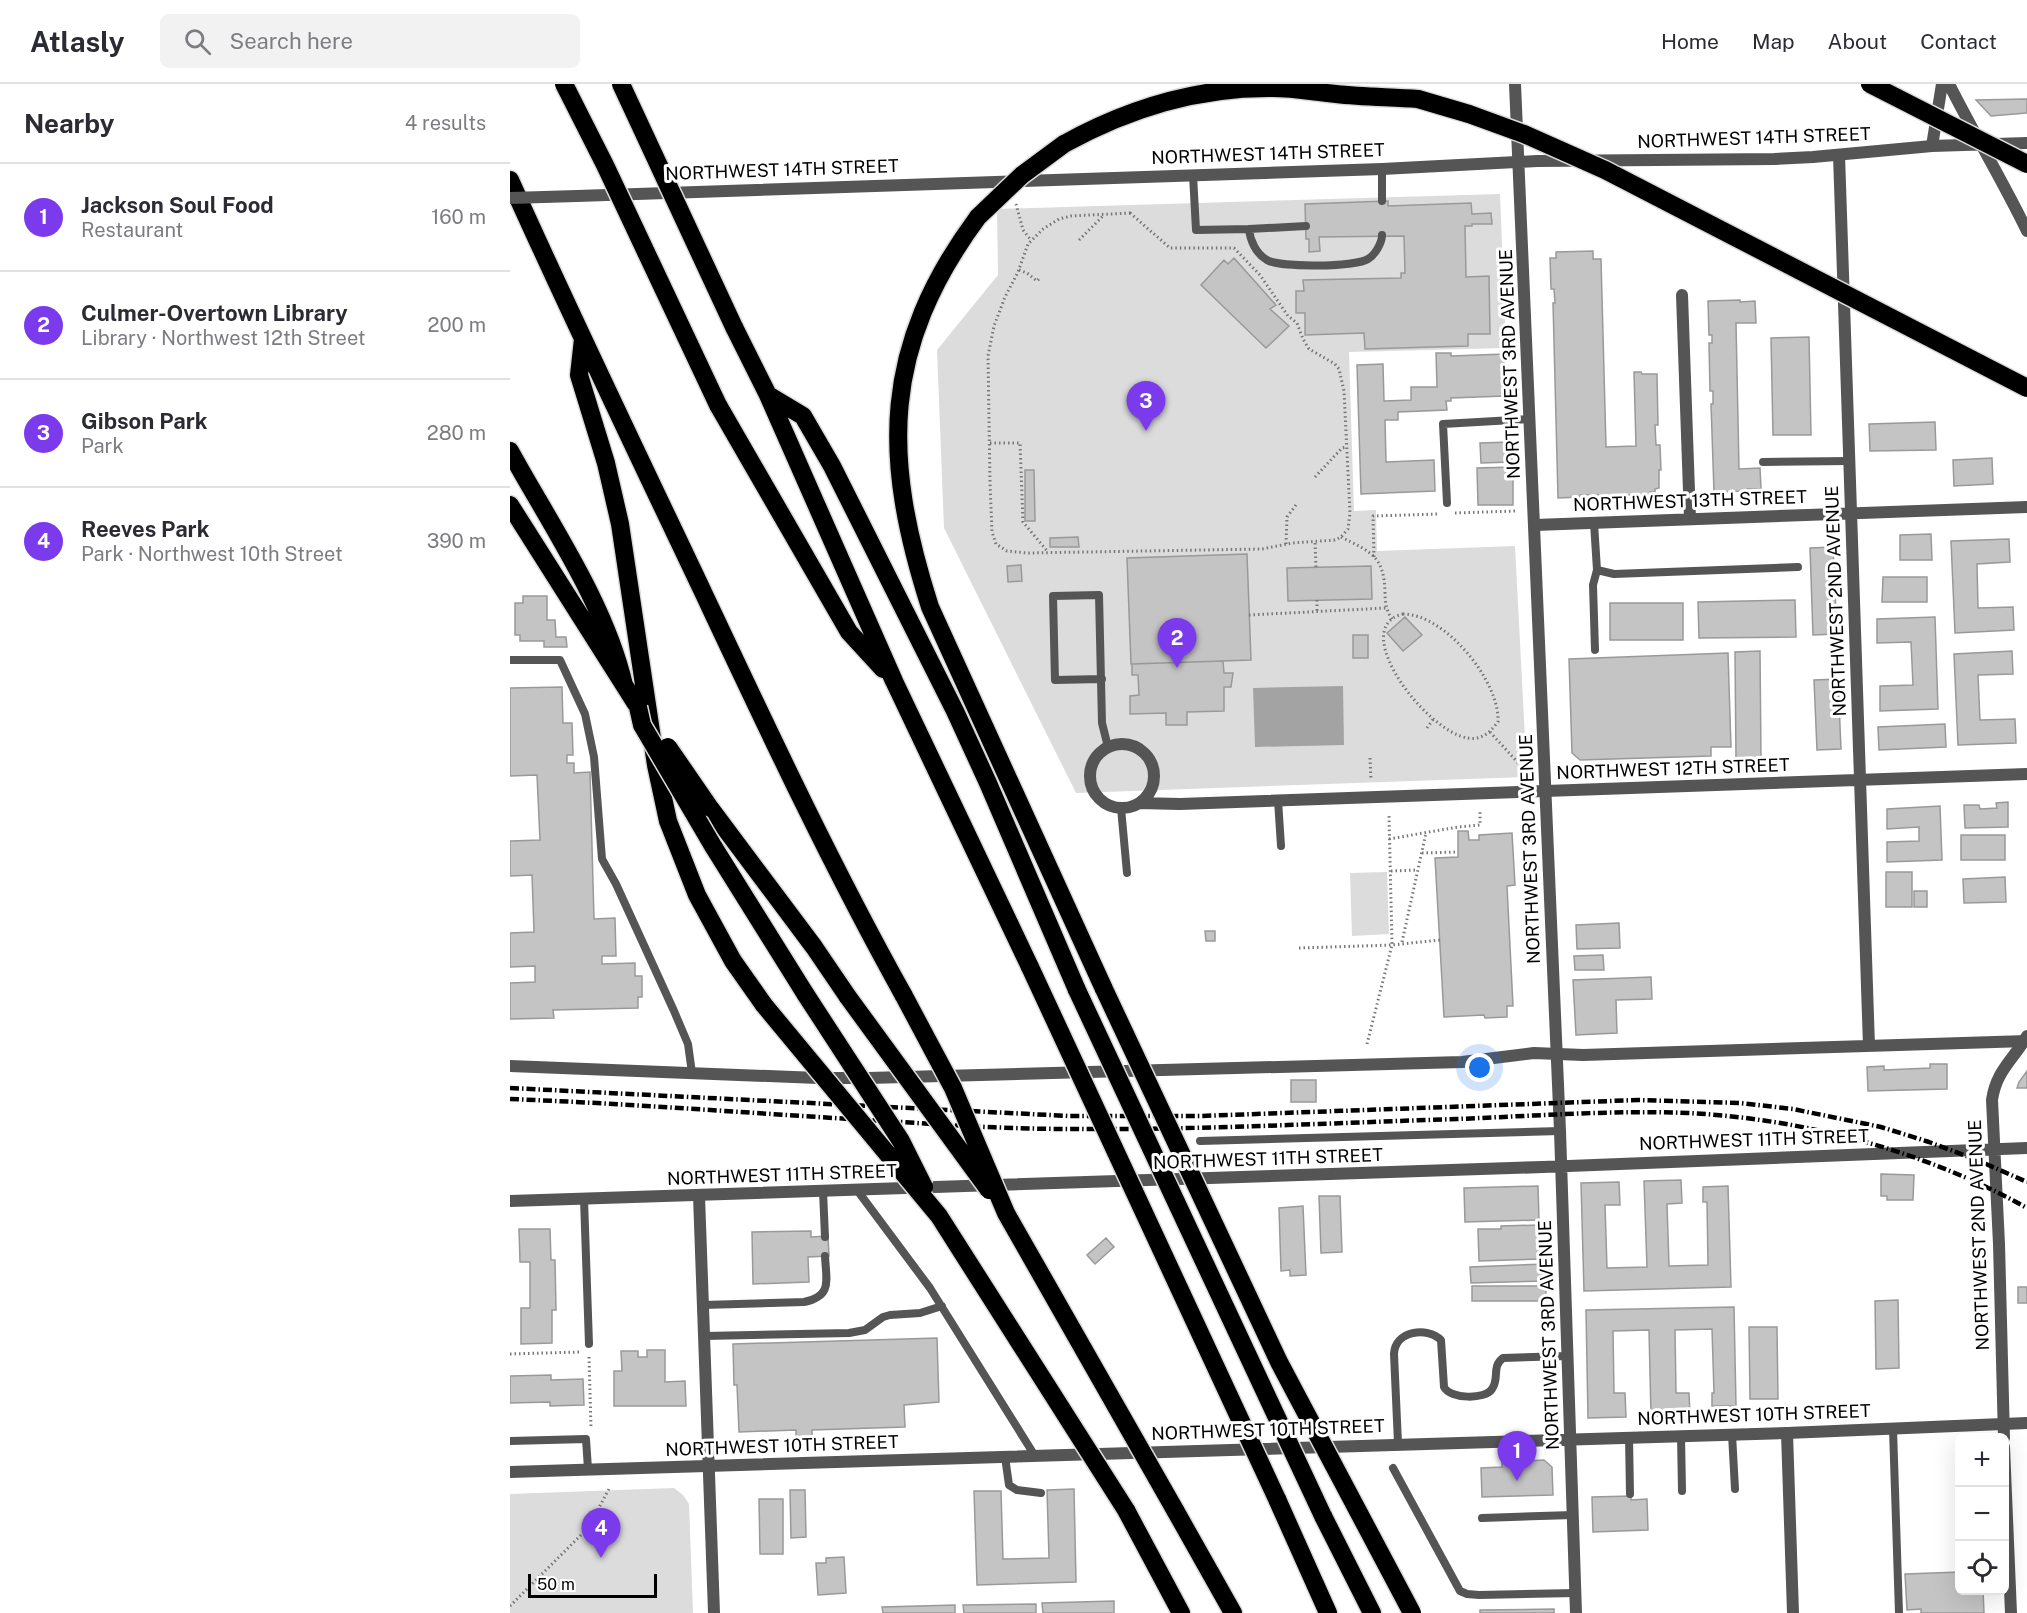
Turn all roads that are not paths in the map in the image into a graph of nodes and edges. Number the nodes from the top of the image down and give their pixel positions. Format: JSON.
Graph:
{"nodes":[{"id":1,"x":564,"y":84,"type":"edge"},
{"id":2,"x":621,"y":84,"type":"edge"},
{"id":3,"x":1368,"y":84,"type":"edge"},
{"id":4,"x":1515,"y":84,"type":"edge"},
{"id":5,"x":1870,"y":84,"type":"edge"},
{"id":6,"x":1942,"y":84,"type":"edge"},
{"id":7,"x":1949,"y":84,"type":"edge"},
{"id":8,"x":1418,"y":99,"type":"junction"},
{"id":9,"x":2027,"y":143,"type":"edge"},
{"id":10,"x":1932,"y":146,"type":"junction"},
{"id":11,"x":1980,"y":146,"type":"junction"},
{"id":12,"x":1839,"y":155,"type":"junction"},
{"id":13,"x":1518,"y":163,"type":"junction"},
{"id":14,"x":2027,"y":164,"type":"edge"},
{"id":15,"x":1382,"y":169,"type":"junction"},
{"id":16,"x":1193,"y":175,"type":"junction"},
{"id":17,"x":510,"y":180,"type":"edge"},
{"id":18,"x":510,"y":198,"type":"edge"},
{"id":19,"x":1382,"y":201,"type":"dead end"},
{"id":20,"x":1306,"y":226,"type":"dead end"},
{"id":21,"x":1249,"y":229,"type":"junction"},
{"id":22,"x":2027,"y":231,"type":"edge"},
{"id":23,"x":1382,"y":235,"type":"dead end"},
{"id":24,"x":1682,"y":295,"type":"dead end"},
{"id":25,"x":583,"y":339,"type":"junction"},
{"id":26,"x":765,"y":388,"type":"junction"},
{"id":27,"x":2027,"y":388,"type":"edge"},
{"id":28,"x":1530,"y":419,"type":"junction"},
{"id":29,"x":510,"y":451,"type":"edge"},
{"id":30,"x":1849,"y":461,"type":"junction"},
{"id":31,"x":1763,"y":462,"type":"dead end"},
{"id":32,"x":1446,"y":503,"type":"dead end"},
{"id":33,"x":510,"y":505,"type":"edge"},
{"id":34,"x":2027,"y":507,"type":"edge"},
{"id":35,"x":1851,"y":513,"type":"junction"},
{"id":36,"x":1690,"y":519,"type":"junction"},
{"id":37,"x":1594,"y":523,"type":"junction"},
{"id":38,"x":1535,"y":525,"type":"junction"},
{"id":39,"x":1798,"y":567,"type":"dead end"},
{"id":40,"x":1597,"y":570,"type":"junction"},
{"id":41,"x":1595,"y":650,"type":"dead end"},
{"id":42,"x":510,"y":660,"type":"edge"},
{"id":43,"x":1101,"y":679,"type":"junction"},
{"id":44,"x":894,"y":681,"type":"junction"},
{"id":45,"x":624,"y":685,"type":"junction"},
{"id":46,"x":638,"y":707,"type":"junction"},
{"id":47,"x":1108,"y":747,"type":"junction"},
{"id":48,"x":2027,"y":774,"type":"edge"},
{"id":49,"x":1860,"y":781,"type":"junction"},
{"id":50,"x":1546,"y":791,"type":"junction"},
{"id":51,"x":1278,"y":800,"type":"junction"},
{"id":52,"x":1139,"y":803,"type":"junction"},
{"id":53,"x":1121,"y":808,"type":"junction"},
{"id":54,"x":1281,"y":846,"type":"dead end"},
{"id":55,"x":1126,"y":873,"type":"dead end"},
{"id":56,"x":2026,"y":1040,"type":"edge"},
{"id":57,"x":1869,"y":1047,"type":"junction"},
{"id":58,"x":1557,"y":1054,"type":"junction"},
{"id":59,"x":510,"y":1066,"type":"edge"},
{"id":60,"x":692,"y":1073,"type":"junction"},
{"id":61,"x":1560,"y":1131,"type":"junction"},
{"id":62,"x":1200,"y":1141,"type":"dead end"},
{"id":63,"x":2027,"y":1148,"type":"edge"},
{"id":64,"x":1994,"y":1149,"type":"junction"},
{"id":65,"x":1561,"y":1166,"type":"junction"},
{"id":66,"x":857,"y":1190,"type":"junction"},
{"id":67,"x":823,"y":1191,"type":"junction"},
{"id":68,"x":699,"y":1196,"type":"junction"},
{"id":69,"x":584,"y":1199,"type":"junction"},
{"id":70,"x":510,"y":1202,"type":"edge"},
{"id":71,"x":1005,"y":1213,"type":"junction"},
{"id":72,"x":939,"y":1216,"type":"junction"},
{"id":73,"x":825,"y":1237,"type":"dead end"},
{"id":74,"x":825,"y":1256,"type":"dead end"},
{"id":75,"x":703,"y":1305,"type":"junction"},
{"id":76,"x":942,"y":1306,"type":"junction"},
{"id":77,"x":704,"y":1336,"type":"junction"},
{"id":78,"x":589,"y":1344,"type":"dead end"},
{"id":79,"x":1568,"y":1356,"type":"junction"},
{"id":80,"x":2027,"y":1423,"type":"edge"},
{"id":81,"x":2004,"y":1424,"type":"junction"},
{"id":82,"x":1893,"y":1429,"type":"junction"},
{"id":83,"x":1787,"y":1433,"type":"junction"},
{"id":84,"x":2004,"y":1433,"type":"edge"},
{"id":85,"x":1732,"y":1434,"type":"junction"},
{"id":86,"x":1681,"y":1436,"type":"junction"},
{"id":87,"x":1629,"y":1437,"type":"junction"},
{"id":88,"x":1570,"y":1439,"type":"junction"},
{"id":89,"x":510,"y":1441,"type":"edge"},
{"id":90,"x":1398,"y":1443,"type":"junction"},
{"id":91,"x":1035,"y":1456,"type":"junction"},
{"id":92,"x":1005,"y":1457,"type":"junction"},
{"id":93,"x":709,"y":1466,"type":"junction"},
{"id":94,"x":1393,"y":1468,"type":"dead end"},
{"id":95,"x":588,"y":1470,"type":"junction"},
{"id":96,"x":510,"y":1472,"type":"edge"},
{"id":97,"x":2006,"y":1487,"type":"edge"},
{"id":98,"x":1734,"y":1490,"type":"dead end"},
{"id":99,"x":1682,"y":1491,"type":"dead end"},
{"id":100,"x":1041,"y":1493,"type":"dead end"},
{"id":101,"x":1630,"y":1494,"type":"dead end"},
{"id":102,"x":1573,"y":1515,"type":"junction"},
{"id":103,"x":1482,"y":1518,"type":"dead end"},
{"id":104,"x":1576,"y":1593,"type":"junction"},
{"id":105,"x":714,"y":1613,"type":"edge"},
{"id":106,"x":1181,"y":1613,"type":"edge"},
{"id":107,"x":1233,"y":1613,"type":"edge"},
{"id":108,"x":1328,"y":1613,"type":"edge"},
{"id":109,"x":1372,"y":1613,"type":"edge"},
{"id":110,"x":1412,"y":1613,"type":"edge"},
{"id":111,"x":1576,"y":1613,"type":"edge"},
{"id":112,"x":1793,"y":1613,"type":"edge"},
{"id":113,"x":1899,"y":1613,"type":"edge"},
{"id":114,"x":2011,"y":1613,"type":"edge"}],
"edges":[{"from":1,"to":44,"type":"highway","bridge":true},
{"from":2,"to":26,"type":"highway","bridge":true},
{"from":3,"to":8,"type":"highway"},
{"from":4,"to":13,"type":"street","name":"NORTHWEST 3RD AVENUE"},
{"from":5,"to":14,"type":"highway","bridge":true},
{"from":6,"to":10,"type":"street"},
{"from":7,"to":11,"type":"street"},
{"from":8,"to":27,"type":"highway","bridge":true},
{"from":8,"to":110,"type":"highway","bridge":true},
{"from":9,"to":11,"type":"street","name":"NORTHWEST 14TH STREET"},
{"from":10,"to":11,"type":"street","name":"NORTHWEST 14TH STREET"},
{"from":10,"to":12,"type":"street","name":"NORTHWEST 14TH STREET"},
{"from":11,"to":22,"type":"street"},
{"from":12,"to":13,"type":"street","name":"NORTHWEST 14TH STREET"},
{"from":12,"to":30,"type":"street","name":"NORTHWEST 2ND AVENUE"},
{"from":13,"to":15,"type":"street","name":"NORTHWEST 14TH STREET"},
{"from":13,"to":28,"type":"street","name":"NORTHWEST 3RD AVENUE"},
{"from":15,"to":16,"type":"street","name":"NORTHWEST 14TH STREET"},
{"from":15,"to":19,"type":"lane"},
{"from":16,"to":18,"type":"street","name":"NORTHWEST 14TH STREET","bridge":true},
{"from":16,"to":21,"type":"lane"},
{"from":17,"to":25,"type":"highway"},
{"from":20,"to":21,"type":"lane"},
{"from":21,"to":23,"type":"lane"},
{"from":24,"to":36,"type":"street"},
{"from":25,"to":71,"type":"highway","bridge":true},
{"from":25,"to":72,"type":"highway","bridge":true},
{"from":26,"to":44,"type":"highway"},
{"from":26,"to":109,"type":"highway","bridge":true},
{"from":28,"to":32,"type":"lane"},
{"from":28,"to":38,"type":"street","name":"NORTHWEST 3RD AVENUE"},
{"from":29,"to":45,"type":"highway"},
{"from":30,"to":31,"type":"lane"},
{"from":30,"to":35,"type":"street","name":"NORTHWEST 2ND AVENUE"},
{"from":33,"to":45,"type":"highway"},
{"from":34,"to":35,"type":"street","name":"NORTHWEST 13TH STREET"},
{"from":35,"to":36,"type":"street","name":"NORTHWEST 13TH STREET"},
{"from":35,"to":49,"type":"street","name":"NORTHWEST 2ND AVENUE"},
{"from":36,"to":37,"type":"street","name":"NORTHWEST 13TH STREET"},
{"from":37,"to":38,"type":"street","name":"NORTHWEST 13TH STREET"},
{"from":37,"to":40,"type":"lane"},
{"from":38,"to":50,"type":"street","name":"NORTHWEST 3RD AVENUE"},
{"from":39,"to":40,"type":"lane"},
{"from":40,"to":41,"type":"lane"},
{"from":42,"to":60,"type":"lane"},
{"from":43,"to":43,"type":"lane"},
{"from":43,"to":47,"type":"lane"},
{"from":44,"to":108,"type":"highway","bridge":true},
{"from":45,"to":46,"type":"highway"},
{"from":46,"to":71,"type":"highway","bridge":true},
{"from":46,"to":72,"type":"highway","bridge":true},
{"from":47,"to":52,"type":"street"},
{"from":47,"to":53,"type":"street"},
{"from":48,"to":49,"type":"street","name":"NORTHWEST 12TH STREET"},
{"from":49,"to":50,"type":"street","name":"NORTHWEST 12TH STREET"},
{"from":49,"to":57,"type":"street","name":"NORTHWEST 2ND AVENUE"},
{"from":50,"to":51,"type":"street","name":"NORTHWEST 12TH STREET"},
{"from":50,"to":58,"type":"street","name":"NORTHWEST 3RD AVENUE"},
{"from":51,"to":52,"type":"street","name":"NORTHWEST 12TH STREET"},
{"from":51,"to":54,"type":"lane"},
{"from":52,"to":53,"type":"street","name":"NORTHWEST 12TH STREET"},
{"from":53,"to":55,"type":"lane"},
{"from":56,"to":57,"type":"street"},
{"from":56,"to":64,"type":"street","name":"NORTHWEST 2ND AVENUE"},
{"from":57,"to":58,"type":"street"},
{"from":58,"to":60,"type":"street"},
{"from":58,"to":61,"type":"street","name":"NORTHWEST 3RD AVENUE"},
{"from":59,"to":60,"type":"street"},
{"from":61,"to":62,"type":"lane"},
{"from":61,"to":65,"type":"street","name":"NORTHWEST 3RD AVENUE"},
{"from":63,"to":64,"type":"street","name":"NORTHWEST 11TH STREET"},
{"from":64,"to":65,"type":"street","name":"NORTHWEST 11TH STREET"},
{"from":64,"to":81,"type":"street","name":"NORTHWEST 2ND AVENUE"},
{"from":65,"to":66,"type":"street","name":"NORTHWEST 11TH STREET"},
{"from":65,"to":79,"type":"street","name":"NORTHWEST 3RD AVENUE"},
{"from":66,"to":67,"type":"street","name":"NORTHWEST 11TH STREET"},
{"from":66,"to":76,"type":"lane"},
{"from":67,"to":68,"type":"street","name":"NORTHWEST 11TH STREET"},
{"from":67,"to":73,"type":"lane"},
{"from":68,"to":69,"type":"street","name":"NORTHWEST 11TH STREET"},
{"from":68,"to":75,"type":"street"},
{"from":69,"to":70,"type":"street","name":"NORTHWEST 11TH STREET"},
{"from":69,"to":78,"type":"lane"},
{"from":71,"to":107,"type":"highway","bridge":true},
{"from":72,"to":106,"type":"highway","bridge":true},
{"from":74,"to":75,"type":"lane"},
{"from":75,"to":77,"type":"street"},
{"from":76,"to":77,"type":"lane"},
{"from":76,"to":91,"type":"lane"},
{"from":77,"to":93,"type":"street"},
{"from":79,"to":88,"type":"street","name":"NORTHWEST 3RD AVENUE"},
{"from":79,"to":90,"type":"lane"},
{"from":80,"to":81,"type":"street","name":"NORTHWEST 10TH STREET"},
{"from":81,"to":82,"type":"street","name":"NORTHWEST 10TH STREET"},
{"from":81,"to":84,"type":"street","name":"NORTHWEST 2ND AVENUE"},
{"from":82,"to":83,"type":"street","name":"NORTHWEST 10TH STREET"},
{"from":82,"to":113,"type":"lane"},
{"from":83,"to":85,"type":"street","name":"NORTHWEST 10TH STREET"},
{"from":83,"to":112,"type":"street"},
{"from":85,"to":86,"type":"street","name":"NORTHWEST 10TH STREET"},
{"from":85,"to":98,"type":"lane"},
{"from":86,"to":87,"type":"street","name":"NORTHWEST 10TH STREET"},
{"from":86,"to":99,"type":"lane"},
{"from":87,"to":88,"type":"street","name":"NORTHWEST 10TH STREET"},
{"from":87,"to":101,"type":"lane"},
{"from":88,"to":90,"type":"street","name":"NORTHWEST 10TH STREET"},
{"from":88,"to":102,"type":"street","name":"NORTHWEST 3RD AVENUE"},
{"from":89,"to":95,"type":"lane"},
{"from":90,"to":91,"type":"street","name":"NORTHWEST 10TH STREET"},
{"from":91,"to":92,"type":"street","name":"NORTHWEST 10TH STREET"},
{"from":92,"to":93,"type":"street","name":"NORTHWEST 10TH STREET"},
{"from":92,"to":100,"type":"lane"},
{"from":93,"to":95,"type":"street","name":"NORTHWEST 10TH STREET"},
{"from":93,"to":105,"type":"street"},
{"from":94,"to":104,"type":"lane"},
{"from":95,"to":96,"type":"street","name":"NORTHWEST 10TH STREET"},
{"from":97,"to":114,"type":"street"},
{"from":102,"to":103,"type":"lane"},
{"from":102,"to":104,"type":"street","name":"NORTHWEST 3RD AVENUE"},
{"from":104,"to":111,"type":"street","name":"NORTHWEST 3RD AVENUE"}]}
